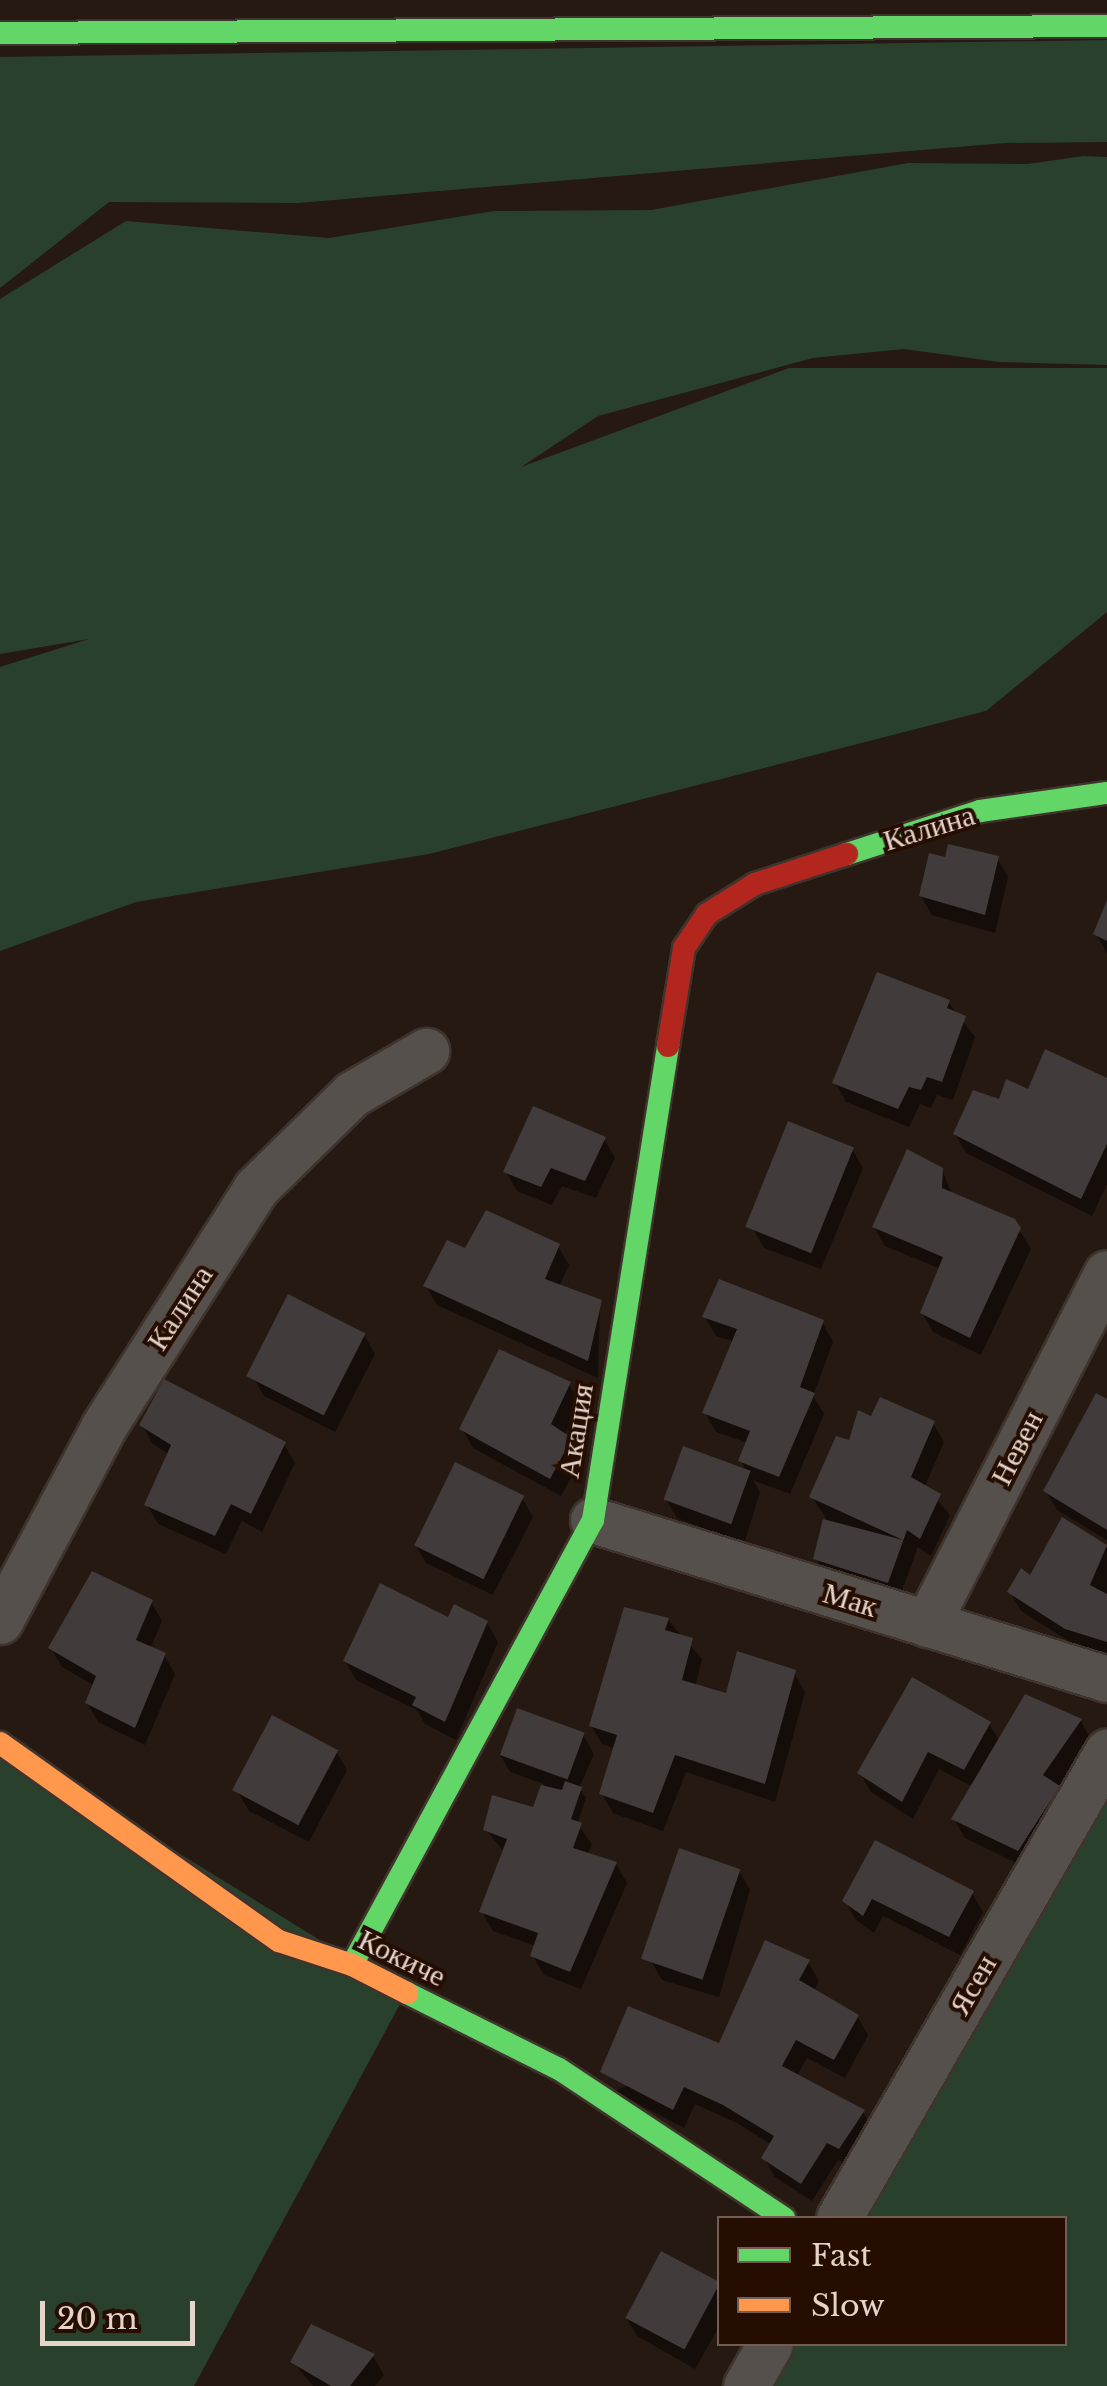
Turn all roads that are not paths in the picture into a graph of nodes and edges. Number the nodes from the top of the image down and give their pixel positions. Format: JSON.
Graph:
{"nodes":[{"id":1,"x":1107,"y":26,"type":"edge"},
{"id":2,"x":0,"y":33,"type":"edge"},
{"id":3,"x":1107,"y":794,"type":"edge"},
{"id":4,"x":755,"y":884,"type":"joint"},
{"id":5,"x":426,"y":1050,"type":"dead end"},
{"id":6,"x":1107,"y":1273,"type":"edge"},
{"id":7,"x":593,"y":1520,"type":"junction"},
{"id":8,"x":0,"y":1621,"type":"edge"},
{"id":9,"x":927,"y":1624,"type":"junction"},
{"id":10,"x":1107,"y":1679,"type":"edge"},
{"id":11,"x":0,"y":1744,"type":"edge"},
{"id":12,"x":1107,"y":1752,"type":"edge"},
{"id":13,"x":352,"y":1965,"type":"junction"},
{"id":14,"x":781,"y":2216,"type":"edge"},
{"id":15,"x":840,"y":2216,"type":"edge"},
{"id":16,"x":769,"y":2346,"type":"edge"},
{"id":17,"x":746,"y":2386,"type":"edge"}],
"edges":[{"from":1,"to":2,"type":"street"},
{"from":3,"to":4,"type":"street","name":"Калина"},
{"from":4,"to":7,"type":"street","name":"Акация"},
{"from":5,"to":8,"type":"street","name":"Калина"},
{"from":6,"to":9,"type":"street","name":"Невен"},
{"from":7,"to":9,"type":"street","name":"Мак"},
{"from":7,"to":13,"type":"street","name":"Акация"},
{"from":9,"to":10,"type":"street","name":"Мак"},
{"from":11,"to":13,"type":"street","name":"Кокиче"},
{"from":12,"to":15,"type":"street","name":"Ясен"},
{"from":13,"to":14,"type":"street","name":"Кокиче"},
{"from":16,"to":17,"type":"street"}]}
